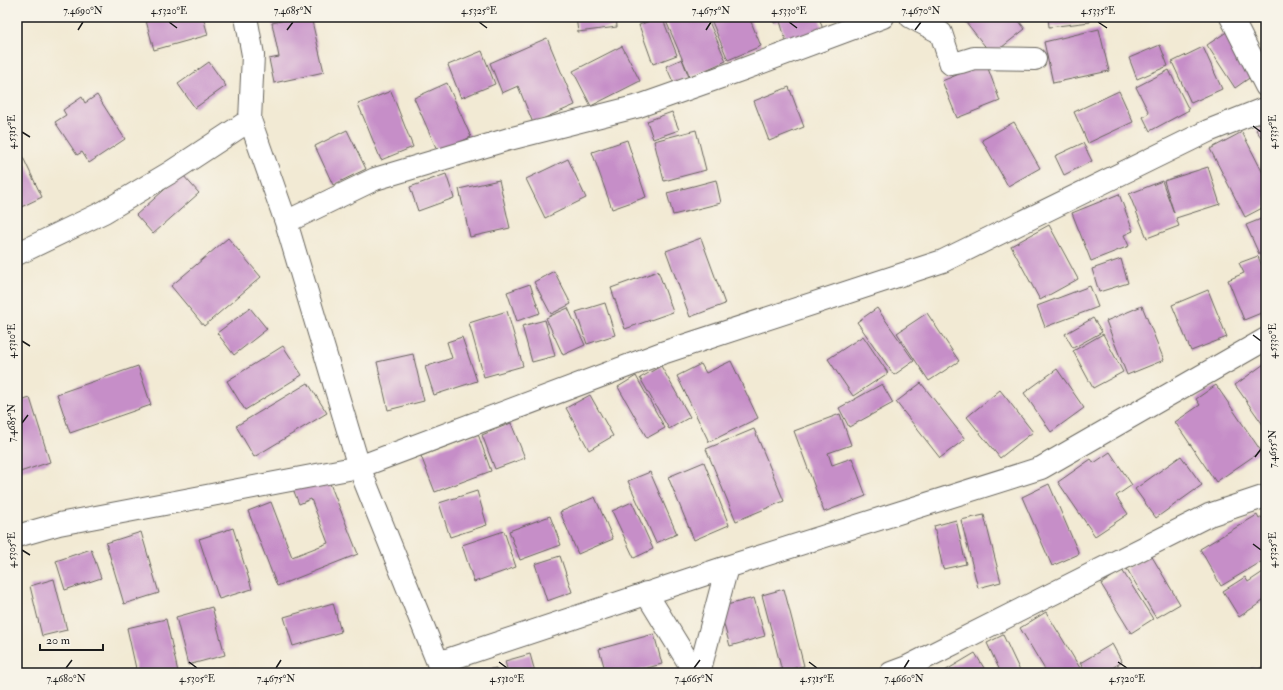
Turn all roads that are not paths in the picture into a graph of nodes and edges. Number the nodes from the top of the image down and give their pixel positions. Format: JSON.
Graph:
{"nodes":[{"id":1,"x":246,"y":17,"type":"edge"},
{"id":2,"x":882,"y":17,"type":"edge"},
{"id":3,"x":911,"y":17,"type":"edge"},
{"id":4,"x":1231,"y":17,"type":"edge"},
{"id":5,"x":1035,"y":59,"type":"dead end"},
{"id":6,"x":1266,"y":86,"type":"edge"},
{"id":7,"x":1266,"y":108,"type":"edge"},
{"id":8,"x":250,"y":120,"type":"junction"},
{"id":9,"x":286,"y":222,"type":"junction"},
{"id":10,"x":17,"y":254,"type":"edge"},
{"id":11,"x":1266,"y":338,"type":"edge"},
{"id":12,"x":359,"y":467,"type":"junction"},
{"id":13,"x":1266,"y":496,"type":"edge"},
{"id":14,"x":17,"y":536,"type":"edge"},
{"id":15,"x":727,"y":567,"type":"junction"},
{"id":16,"x":646,"y":593,"type":"junction"},
{"id":17,"x":440,"y":668,"type":"edge"},
{"id":18,"x":695,"y":673,"type":"edge"},
{"id":19,"x":699,"y":673,"type":"edge"},
{"id":20,"x":891,"y":673,"type":"edge"}],
"edges":[{"from":1,"to":8,"type":"street"},
{"from":2,"to":9,"type":"street"},
{"from":3,"to":5,"type":"street"},
{"from":4,"to":6,"type":"street"},
{"from":7,"to":12,"type":"street"},
{"from":8,"to":9,"type":"street"},
{"from":8,"to":10,"type":"street"},
{"from":9,"to":12,"type":"street"},
{"from":11,"to":15,"type":"street"},
{"from":12,"to":14,"type":"street"},
{"from":12,"to":17,"type":"street"},
{"from":13,"to":20,"type":"street"},
{"from":15,"to":16,"type":"street"},
{"from":15,"to":19,"type":"street"},
{"from":16,"to":17,"type":"street"},
{"from":16,"to":18,"type":"street"}]}
